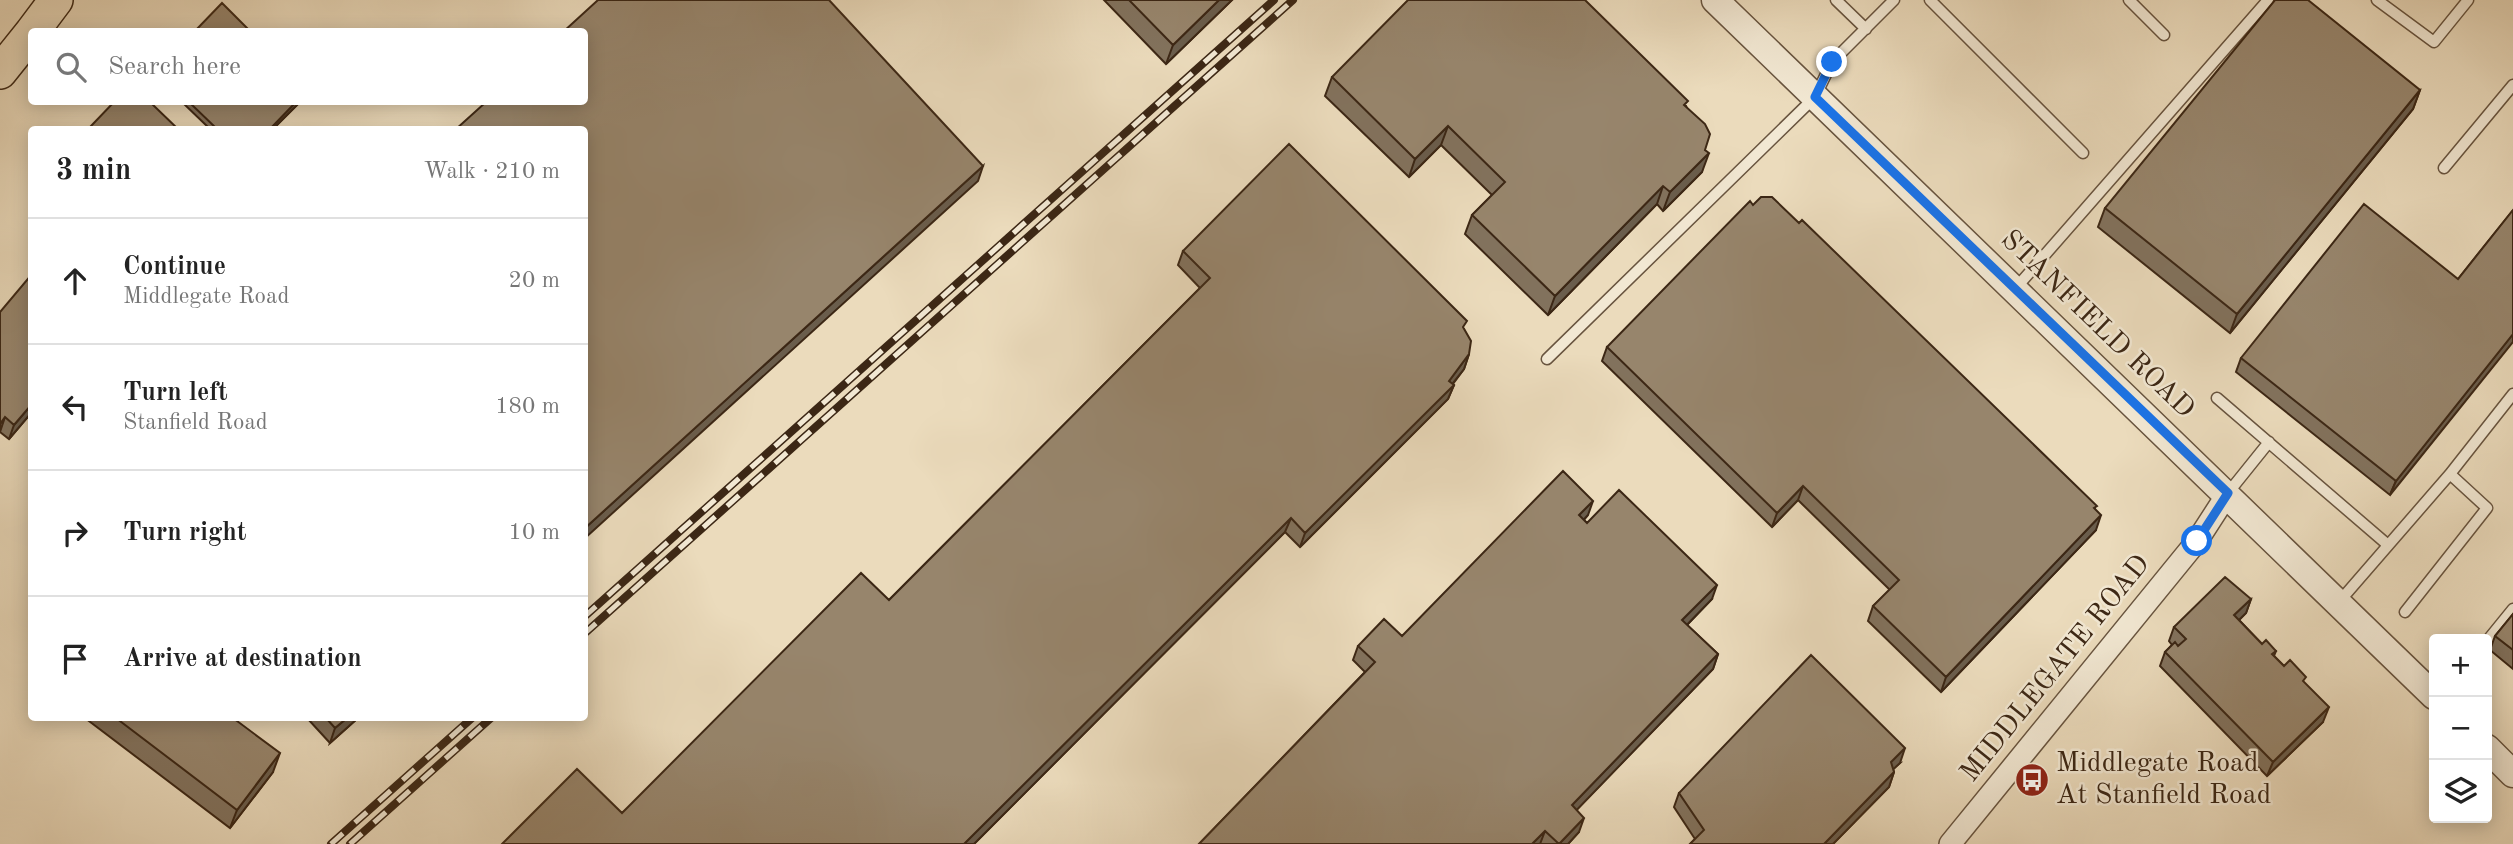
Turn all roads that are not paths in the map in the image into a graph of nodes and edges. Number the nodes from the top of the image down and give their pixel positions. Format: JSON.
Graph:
{"nodes":[{"id":1,"x":56,"y":0,"type":"edge"},
{"id":2,"x":1716,"y":0,"type":"edge"},
{"id":3,"x":1836,"y":0,"type":"edge"},
{"id":4,"x":1894,"y":0,"type":"edge"},
{"id":5,"x":1930,"y":0,"type":"edge"},
{"id":6,"x":2129,"y":0,"type":"edge"},
{"id":7,"x":2268,"y":0,"type":"edge"},
{"id":8,"x":2377,"y":0,"type":"edge"},
{"id":9,"x":2469,"y":0,"type":"edge"},
{"id":10,"x":35,"y":28,"type":"edge"},
{"id":11,"x":1866,"y":29,"type":"junction"},
{"id":12,"x":2164,"y":35,"type":"dead end"},
{"id":13,"x":28,"y":37,"type":"edge"},
{"id":14,"x":0,"y":72,"type":"edge"},
{"id":15,"x":2513,"y":85,"type":"edge"},
{"id":16,"x":1815,"y":97,"type":"junction"},
{"id":17,"x":2083,"y":153,"type":"dead end"},
{"id":18,"x":2444,"y":169,"type":"dead end"},
{"id":19,"x":2015,"y":289,"type":"junction"},
{"id":20,"x":1547,"y":359,"type":"dead end"},
{"id":21,"x":2513,"y":394,"type":"edge"},
{"id":22,"x":2217,"y":398,"type":"dead end"},
{"id":23,"x":2269,"y":442,"type":"junction"},
{"id":24,"x":2450,"y":474,"type":"junction"},
{"id":25,"x":2228,"y":493,"type":"junction"},
{"id":26,"x":2388,"y":545,"type":"junction"},
{"id":27,"x":2339,"y":602,"type":"junction"},
{"id":28,"x":2513,"y":609,"type":"edge"},
{"id":29,"x":2405,"y":612,"type":"dead end"},
{"id":30,"x":2492,"y":635,"type":"edge"},
{"id":31,"x":2429,"y":691,"type":"edge"},
{"id":32,"x":2492,"y":753,"type":"edge"},
{"id":33,"x":2513,"y":774,"type":"edge"},
{"id":34,"x":1950,"y":844,"type":"edge"}],
"edges":[{"from":1,"to":10,"type":"main road"},
{"from":2,"to":16,"type":"street","name":"STANFIELD ROAD"},
{"from":3,"to":11,"type":"lane"},
{"from":4,"to":11,"type":"lane"},
{"from":5,"to":17,"type":"lane"},
{"from":6,"to":12,"type":"lane"},
{"from":7,"to":19,"type":"lane"},
{"from":8,"to":9,"type":"lane"},
{"from":11,"to":16,"type":"lane"},
{"from":13,"to":14,"type":"main road"},
{"from":15,"to":18,"type":"lane"},
{"from":16,"to":19,"type":"street","name":"STANFIELD ROAD"},
{"from":16,"to":20,"type":"lane"},
{"from":19,"to":25,"type":"street","name":"STANFIELD ROAD"},
{"from":21,"to":24,"type":"lane"},
{"from":22,"to":23,"type":"lane"},
{"from":23,"to":25,"type":"lane"},
{"from":23,"to":26,"type":"lane"},
{"from":24,"to":26,"type":"lane"},
{"from":24,"to":29,"type":"lane"},
{"from":25,"to":27,"type":"street","name":"STANFIELD ROAD"},
{"from":25,"to":34,"type":"street","name":"MIDDLEGATE ROAD"},
{"from":26,"to":27,"type":"lane"},
{"from":27,"to":31,"type":"street","name":"STANFIELD ROAD"},
{"from":28,"to":30,"type":"lane"},
{"from":32,"to":33,"type":"street"}]}
